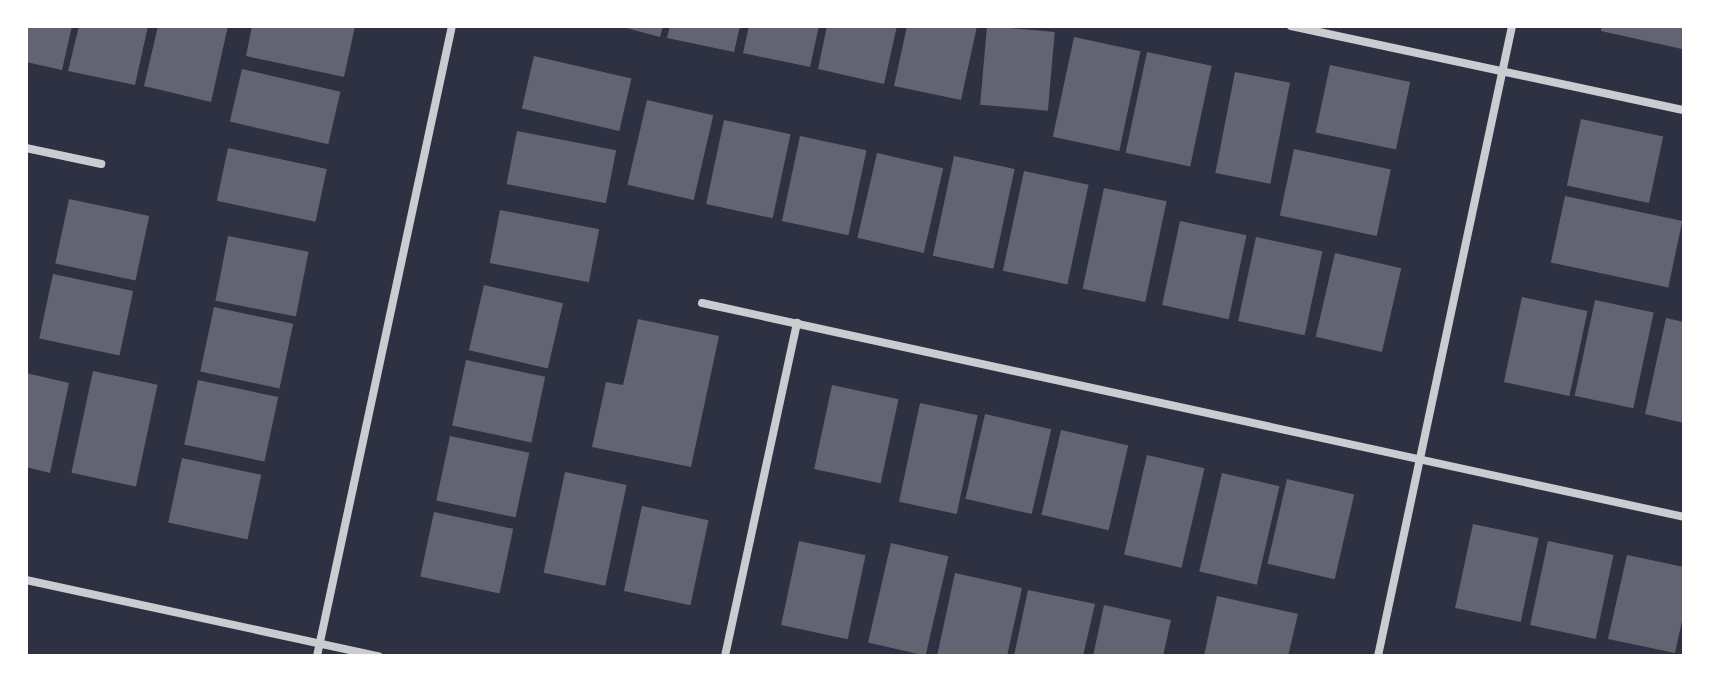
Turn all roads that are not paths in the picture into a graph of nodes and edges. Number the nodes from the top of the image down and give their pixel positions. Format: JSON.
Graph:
{"nodes":[{"id":1,"x":452,"y":26,"type":"edge"},
{"id":2,"x":1291,"y":26,"type":"edge"},
{"id":3,"x":1512,"y":26,"type":"edge"},
{"id":4,"x":1502,"y":71,"type":"junction"},
{"id":5,"x":1684,"y":110,"type":"edge"},
{"id":6,"x":26,"y":148,"type":"edge"},
{"id":7,"x":101,"y":164,"type":"dead end"},
{"id":8,"x":702,"y":303,"type":"dead end"},
{"id":9,"x":797,"y":323,"type":"junction"},
{"id":10,"x":1420,"y":459,"type":"junction"},
{"id":11,"x":1684,"y":517,"type":"edge"},
{"id":12,"x":26,"y":580,"type":"edge"},
{"id":13,"x":319,"y":644,"type":"junction"},
{"id":14,"x":317,"y":656,"type":"edge"},
{"id":15,"x":379,"y":656,"type":"edge"},
{"id":16,"x":725,"y":656,"type":"edge"},
{"id":17,"x":1378,"y":656,"type":"edge"}],
"edges":[{"from":1,"to":13,"type":"street"},
{"from":2,"to":4,"type":"street"},
{"from":3,"to":4,"type":"street"},
{"from":4,"to":5,"type":"street"},
{"from":4,"to":10,"type":"street"},
{"from":6,"to":7,"type":"street"},
{"from":8,"to":9,"type":"street"},
{"from":9,"to":10,"type":"street"},
{"from":9,"to":16,"type":"street"},
{"from":10,"to":11,"type":"street"},
{"from":10,"to":17,"type":"street"},
{"from":12,"to":13,"type":"street"},
{"from":13,"to":14,"type":"street"},
{"from":13,"to":15,"type":"street"}]}
